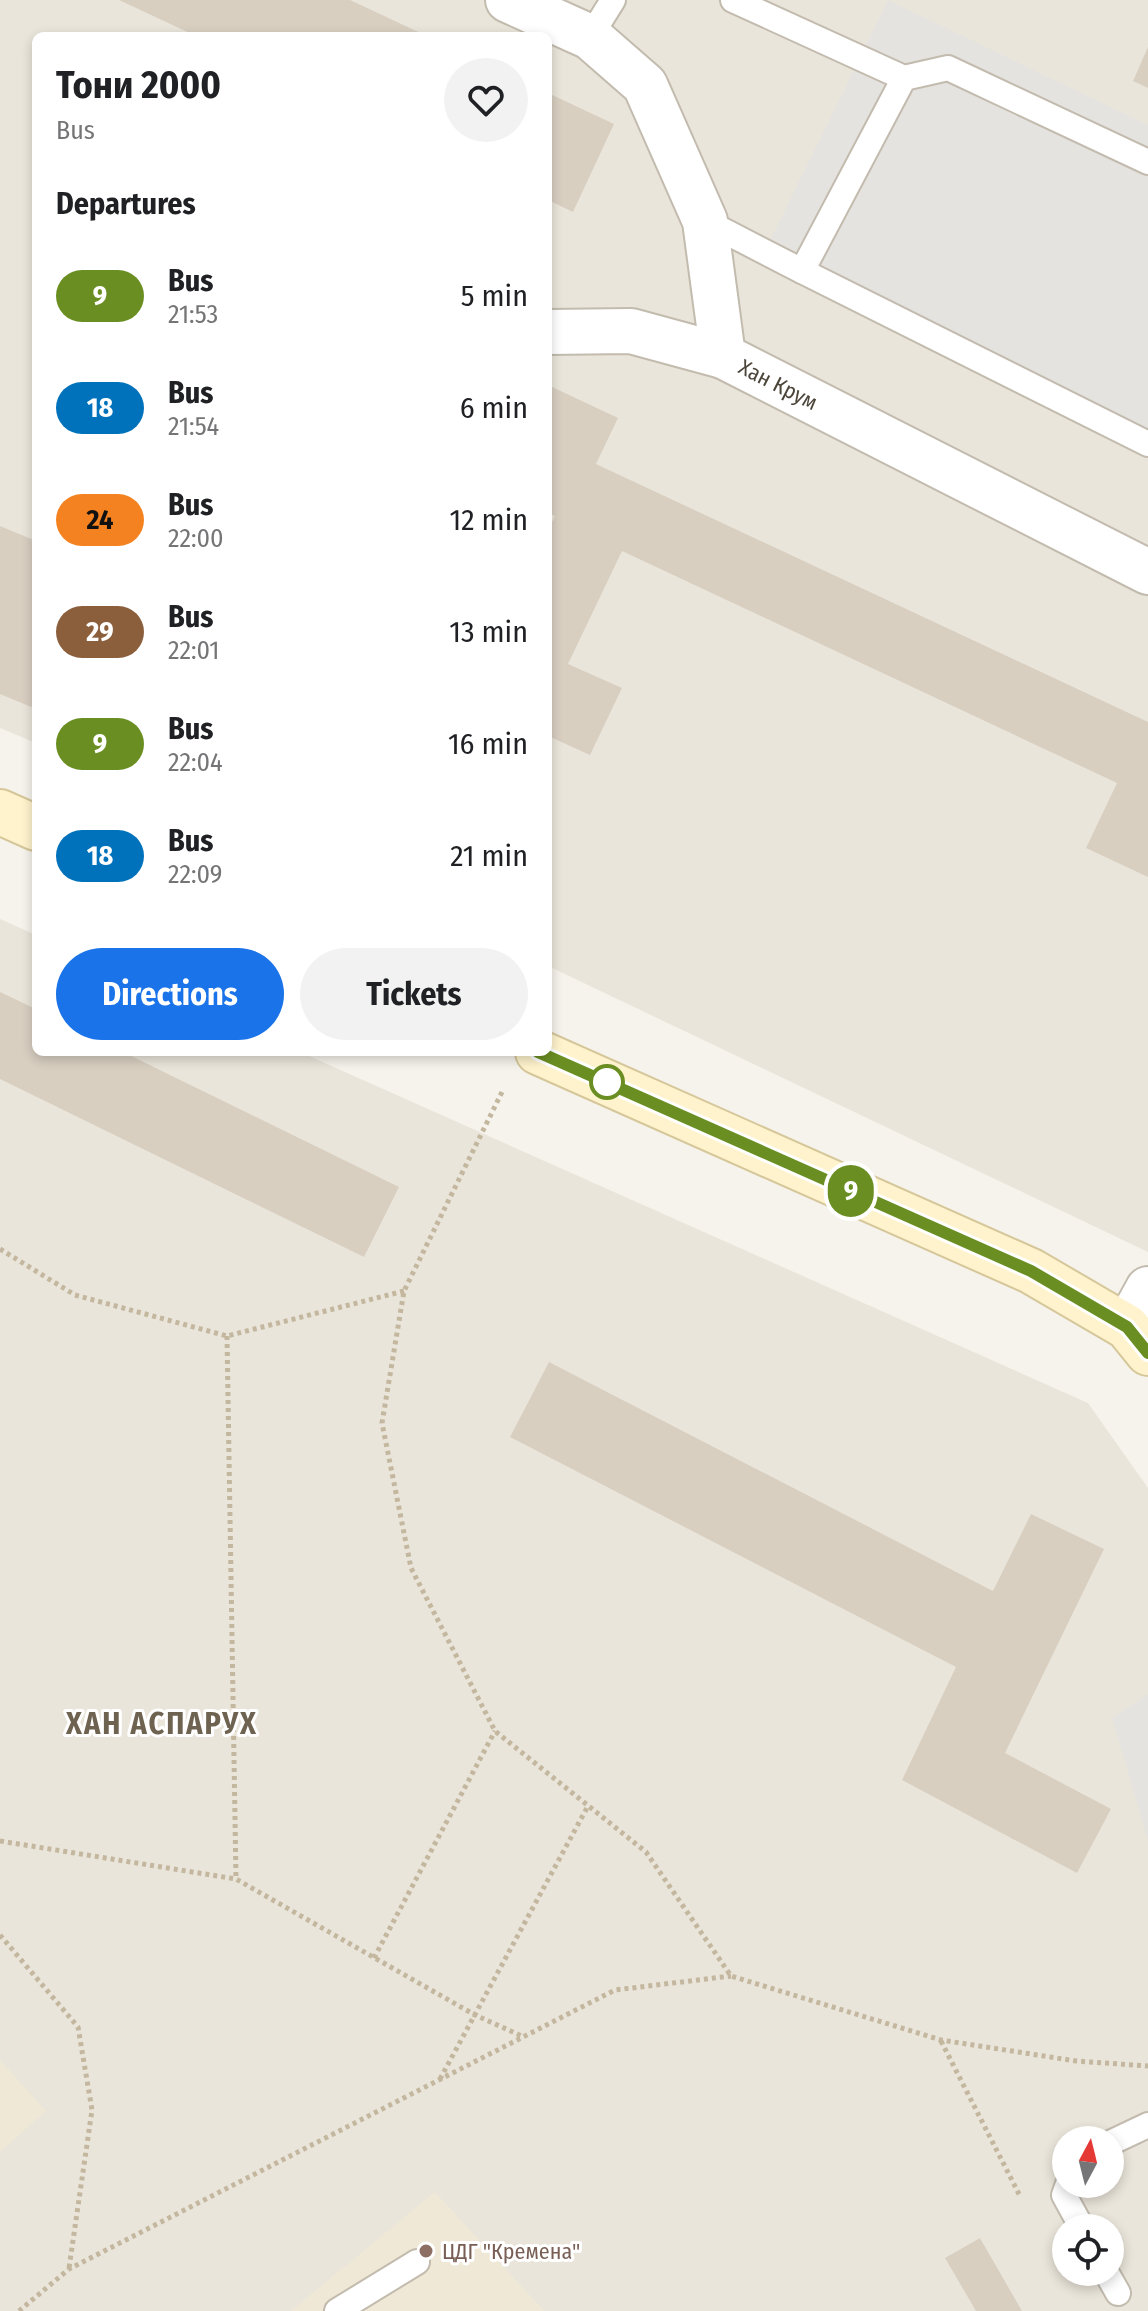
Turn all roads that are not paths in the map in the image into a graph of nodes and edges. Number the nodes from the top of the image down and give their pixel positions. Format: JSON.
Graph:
{"nodes":[{"id":1,"x":508,"y":0,"type":"edge"},
{"id":2,"x":613,"y":0,"type":"edge"},
{"id":3,"x":733,"y":0,"type":"edge"},
{"id":4,"x":590,"y":37,"type":"junction"},
{"id":5,"x":904,"y":78,"type":"junction"},
{"id":6,"x":1148,"y":162,"type":"edge"},
{"id":7,"x":705,"y":221,"type":"junction"},
{"id":8,"x":802,"y":271,"type":"junction"},
{"id":9,"x":552,"y":332,"type":"edge"},
{"id":10,"x":723,"y":356,"type":"junction"},
{"id":11,"x":1148,"y":444,"type":"edge"},
{"id":12,"x":1148,"y":572,"type":"edge"},
{"id":13,"x":0,"y":812,"type":"edge"},
{"id":14,"x":32,"y":826,"type":"edge"},
{"id":15,"x":523,"y":1066,"type":"edge"},
{"id":16,"x":1148,"y":1289,"type":"edge"},
{"id":17,"x":1137,"y":1340,"type":"edge"},
{"id":18,"x":1148,"y":2125,"type":"edge"},
{"id":19,"x":1124,"y":2136,"type":"edge"},
{"id":20,"x":417,"y":2262,"type":"dead end"},
{"id":21,"x":337,"y":2311,"type":"edge"}],
"edges":[{"from":1,"to":4,"type":"street","name":"Хан Крум"},
{"from":2,"to":4,"type":"lane"},
{"from":3,"to":5,"type":"lane"},
{"from":4,"to":7,"type":"street","name":"Хан Крум"},
{"from":5,"to":6,"type":"lane"},
{"from":5,"to":8,"type":"lane"},
{"from":7,"to":8,"type":"lane"},
{"from":7,"to":10,"type":"street","name":"Хан Крум"},
{"from":8,"to":11,"type":"lane"},
{"from":9,"to":10,"type":"street"},
{"from":10,"to":12,"type":"street","name":"Хан Крум"},
{"from":13,"to":14,"type":"street"},
{"from":15,"to":17,"type":"street"},
{"from":16,"to":17,"type":"street"},
{"from":18,"to":19,"type":"lane"},
{"from":20,"to":21,"type":"lane"}]}
